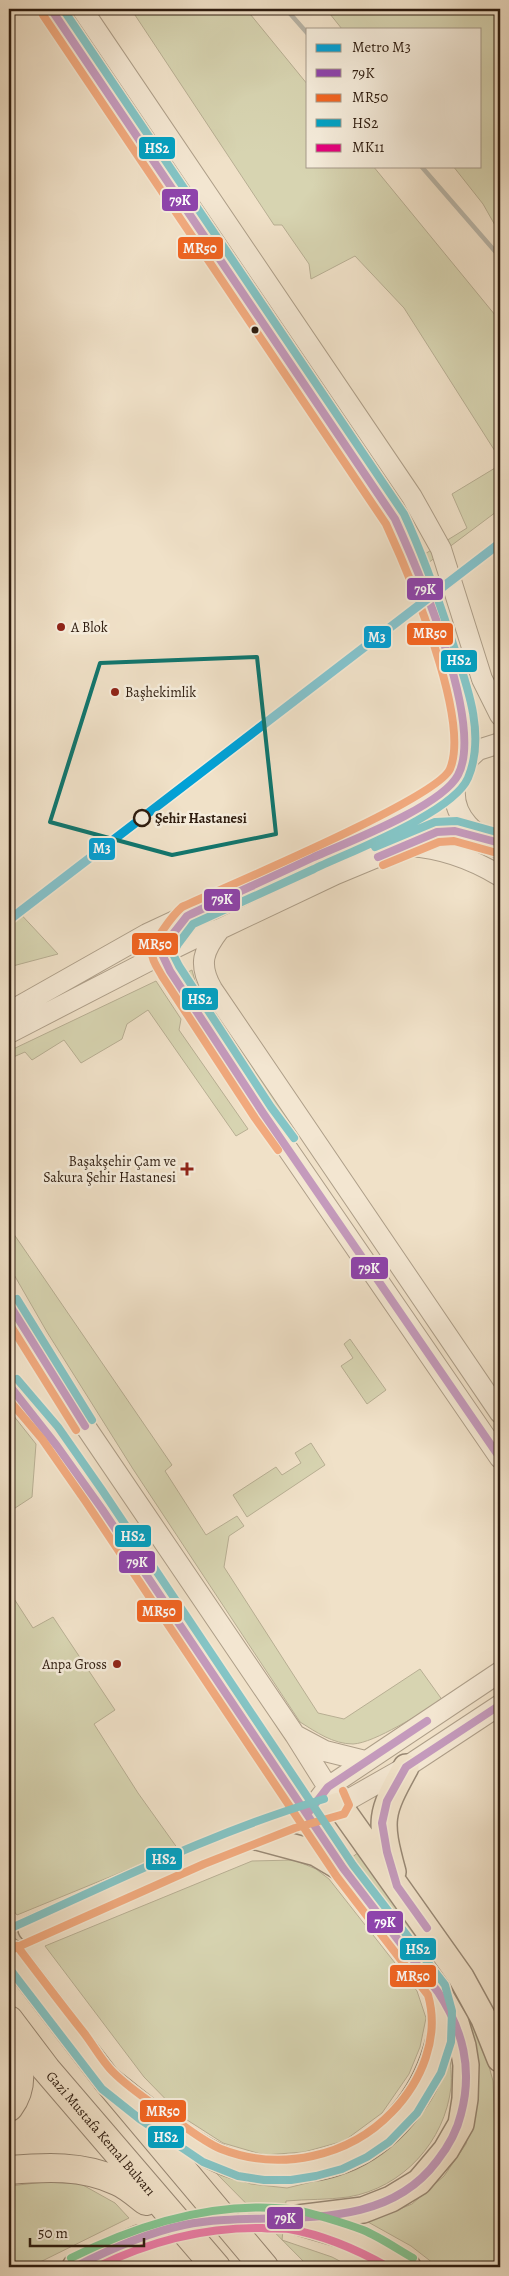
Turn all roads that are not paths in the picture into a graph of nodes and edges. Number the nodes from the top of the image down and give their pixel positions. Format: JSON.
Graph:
{"nodes":[{"id":1,"x":51,"y":9,"type":"edge"},
{"id":2,"x":82,"y":9,"type":"edge"},
{"id":3,"x":330,"y":421,"type":"junction"},
{"id":4,"x":379,"y":446,"type":"junction"},
{"id":5,"x":435,"y":537,"type":"junction"},
{"id":6,"x":407,"y":542,"type":"junction"},
{"id":7,"x":500,"y":715,"type":"edge"},
{"id":8,"x":500,"y":743,"type":"edge"},
{"id":9,"x":458,"y":775,"type":"junction"},
{"id":10,"x":491,"y":840,"type":"edge"},
{"id":11,"x":406,"y":845,"type":"junction"},
{"id":12,"x":500,"y":849,"type":"edge"},
{"id":13,"x":500,"y":876,"type":"edge"},
{"id":14,"x":187,"y":916,"type":"junction"},
{"id":15,"x":220,"y":929,"type":"junction"},
{"id":16,"x":162,"y":954,"type":"junction"},
{"id":17,"x":9,"y":1012,"type":"edge"},
{"id":18,"x":9,"y":1033,"type":"edge"},
{"id":19,"x":9,"y":1304,"type":"edge"},
{"id":20,"x":9,"y":1385,"type":"edge"},
{"id":21,"x":500,"y":1413,"type":"edge"},
{"id":22,"x":500,"y":1458,"type":"edge"},
{"id":23,"x":500,"y":1672,"type":"edge"},
{"id":24,"x":500,"y":1705,"type":"edge"},
{"id":25,"x":295,"y":1735,"type":"junction"},
{"id":26,"x":365,"y":1761,"type":"junction"},
{"id":27,"x":406,"y":1767,"type":"junction"},
{"id":28,"x":334,"y":1796,"type":"junction"},
{"id":29,"x":308,"y":1813,"type":"junction"},
{"id":30,"x":249,"y":1835,"type":"junction"},
{"id":31,"x":346,"y":1871,"type":"junction"},
{"id":32,"x":398,"y":1886,"type":"junction"},
{"id":33,"x":31,"y":1929,"type":"tunnel mouth"},
{"id":34,"x":9,"y":1952,"type":"edge"},
{"id":35,"x":437,"y":1990,"type":"junction"},
{"id":36,"x":9,"y":2020,"type":"edge"},
{"id":37,"x":9,"y":2037,"type":"edge"},
{"id":38,"x":500,"y":2059,"type":"edge"},
{"id":39,"x":107,"y":2080,"type":"junction"},
{"id":40,"x":9,"y":2108,"type":"edge"},
{"id":41,"x":9,"y":2170,"type":"edge"},
{"id":42,"x":177,"y":2223,"type":"junction"},
{"id":43,"x":139,"y":2238,"type":"tunnel mouth"},
{"id":44,"x":75,"y":2267,"type":"edge"},
{"id":45,"x":216,"y":2267,"type":"edge"},
{"id":46,"x":264,"y":2267,"type":"edge"},
{"id":47,"x":408,"y":2267,"type":"edge"}],
"edges":[{"from":1,"to":3,"type":"street"},
{"from":2,"to":4,"type":"street"},
{"from":3,"to":4,"type":"street"},
{"from":3,"to":6,"type":"street"},
{"from":4,"to":5,"type":"street"},
{"from":5,"to":6,"type":"street"},
{"from":5,"to":7,"type":"street"},
{"from":6,"to":9,"type":"street"},
{"from":8,"to":9,"type":"street"},
{"from":9,"to":10,"type":"street"},
{"from":9,"to":14,"type":"street"},
{"from":10,"to":11,"type":"street"},
{"from":10,"to":12,"type":"street"},
{"from":11,"to":13,"type":"street"},
{"from":11,"to":15,"type":"street"},
{"from":14,"to":16,"type":"street"},
{"from":14,"to":17,"type":"street"},
{"from":15,"to":16,"type":"street"},
{"from":15,"to":21,"type":"street"},
{"from":16,"to":18,"type":"street"},
{"from":16,"to":22,"type":"street"},
{"from":19,"to":25,"type":"street"},
{"from":20,"to":29,"type":"street"},
{"from":23,"to":26,"type":"street"},
{"from":24,"to":27,"type":"street"},
{"from":25,"to":26,"type":"street"},
{"from":25,"to":28,"type":"street"},
{"from":26,"to":28,"type":"street"},
{"from":27,"to":28,"type":"street"},
{"from":27,"to":32,"type":"main road"},
{"from":28,"to":29,"type":"main road"},
{"from":28,"to":32,"type":"main road"},
{"from":29,"to":30,"type":"main road"},
{"from":29,"to":31,"type":"main road"},
{"from":30,"to":31,"type":"main road"},
{"from":30,"to":33,"type":"main road"},
{"from":31,"to":35,"type":"main road"},
{"from":32,"to":38,"type":"main road"},
{"from":34,"to":39,"type":"highway"},
{"from":35,"to":39,"type":"highway"},
{"from":35,"to":47,"type":"main road"},
{"from":36,"to":42,"type":"highway","name":"Gazi Mustafa Kemal Bulvarı"},
{"from":37,"to":40,"type":"highway"},
{"from":39,"to":46,"type":"highway"},
{"from":41,"to":42,"type":"highway"},
{"from":42,"to":45,"type":"highway","name":"Gazi Mustafa Kemal Bulvarı"},
{"from":43,"to":44,"type":"main road"}]}
